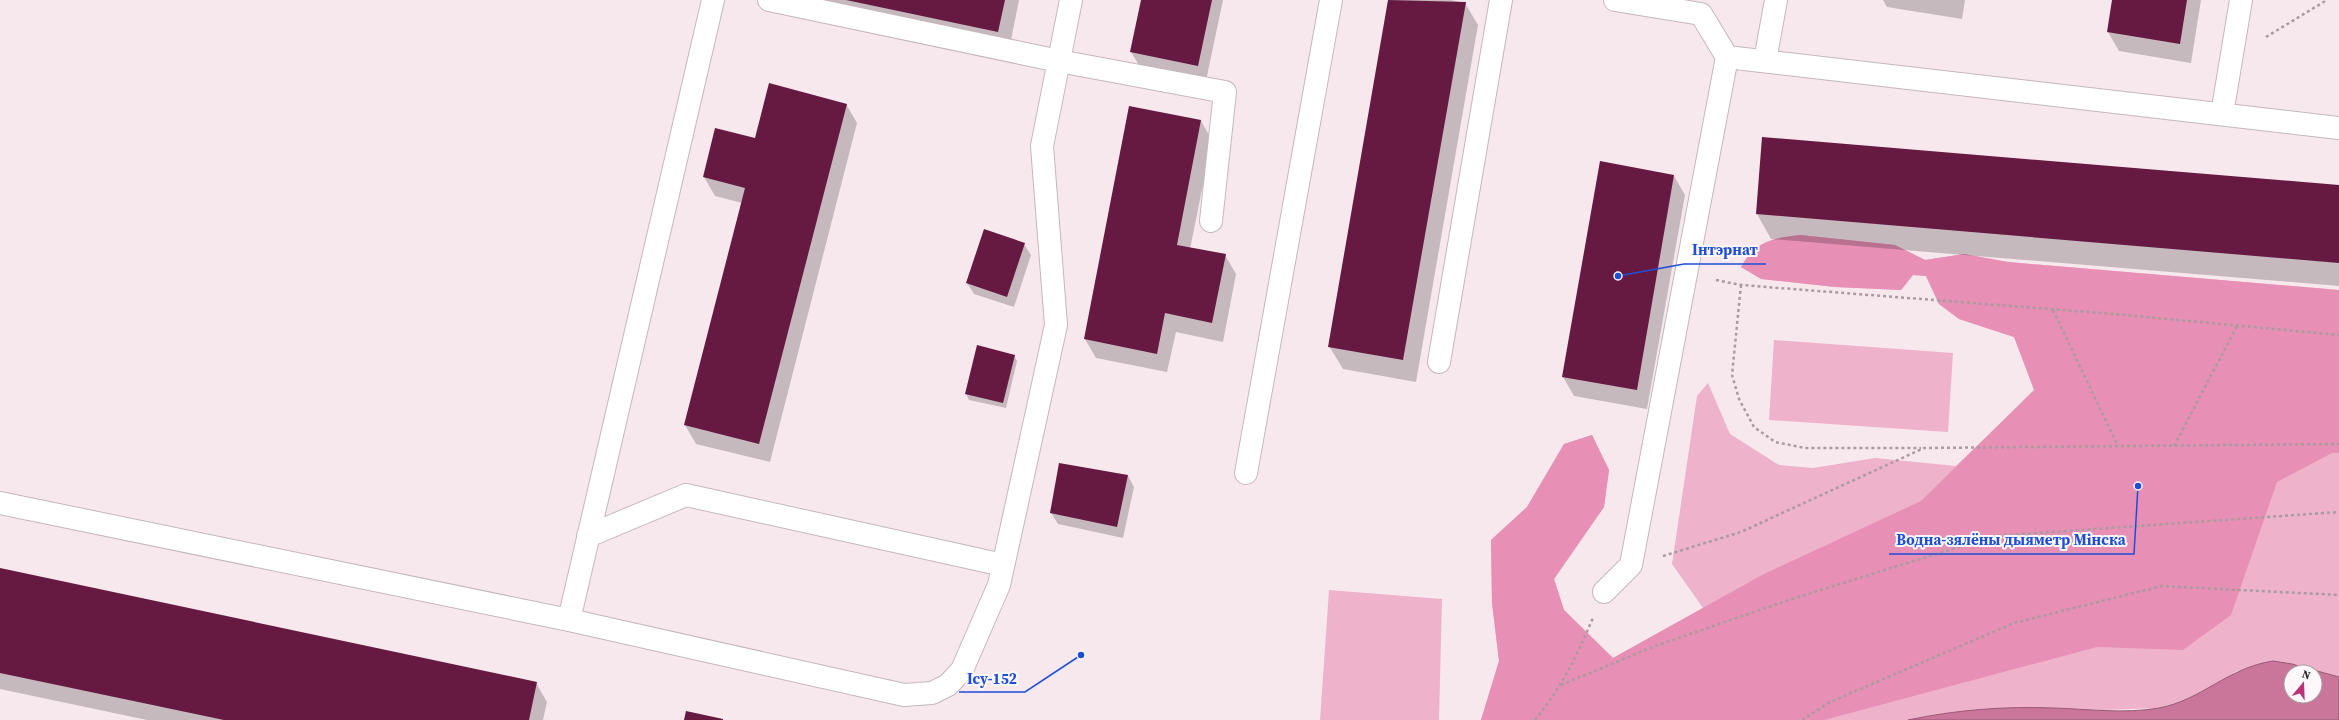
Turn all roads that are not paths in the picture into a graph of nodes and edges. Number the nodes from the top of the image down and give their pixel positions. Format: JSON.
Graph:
{"nodes":[{"id":1,"x":712,"y":0,"type":"edge"},
{"id":2,"x":769,"y":0,"type":"edge"},
{"id":3,"x":1071,"y":0,"type":"edge"},
{"id":4,"x":1331,"y":0,"type":"edge"},
{"id":5,"x":1501,"y":0,"type":"edge"},
{"id":6,"x":1614,"y":0,"type":"edge"},
{"id":7,"x":1776,"y":0,"type":"edge"},
{"id":8,"x":2241,"y":0,"type":"edge"},
{"id":9,"x":1727,"y":57,"type":"junction"},
{"id":10,"x":1059,"y":61,"type":"junction"},
{"id":11,"x":1765,"y":61,"type":"junction"},
{"id":12,"x":2222,"y":114,"type":"junction"},
{"id":13,"x":2339,"y":128,"type":"edge"},
{"id":14,"x":1211,"y":221,"type":"dead end"},
{"id":15,"x":1439,"y":362,"type":"dead end"},
{"id":16,"x":1246,"y":473,"type":"dead end"},
{"id":17,"x":0,"y":503,"type":"edge"},
{"id":18,"x":588,"y":536,"type":"junction"},
{"id":19,"x":1003,"y":565,"type":"junction"},
{"id":20,"x":1604,"y":592,"type":"road end"},
{"id":21,"x":569,"y":620,"type":"junction"}],
"edges":[{"from":1,"to":18,"type":"lane"},
{"from":2,"to":10,"type":"lane"},
{"from":3,"to":10,"type":"lane"},
{"from":4,"to":16,"type":"lane"},
{"from":5,"to":15,"type":"lane"},
{"from":6,"to":9,"type":"lane"},
{"from":7,"to":11,"type":"lane"},
{"from":8,"to":12,"type":"lane"},
{"from":9,"to":11,"type":"lane"},
{"from":9,"to":20,"type":"lane"},
{"from":10,"to":14,"type":"lane"},
{"from":10,"to":19,"type":"lane"},
{"from":11,"to":12,"type":"lane"},
{"from":12,"to":13,"type":"lane"},
{"from":17,"to":21,"type":"lane"},
{"from":18,"to":19,"type":"lane"},
{"from":18,"to":21,"type":"lane"},
{"from":19,"to":21,"type":"lane"}]}
